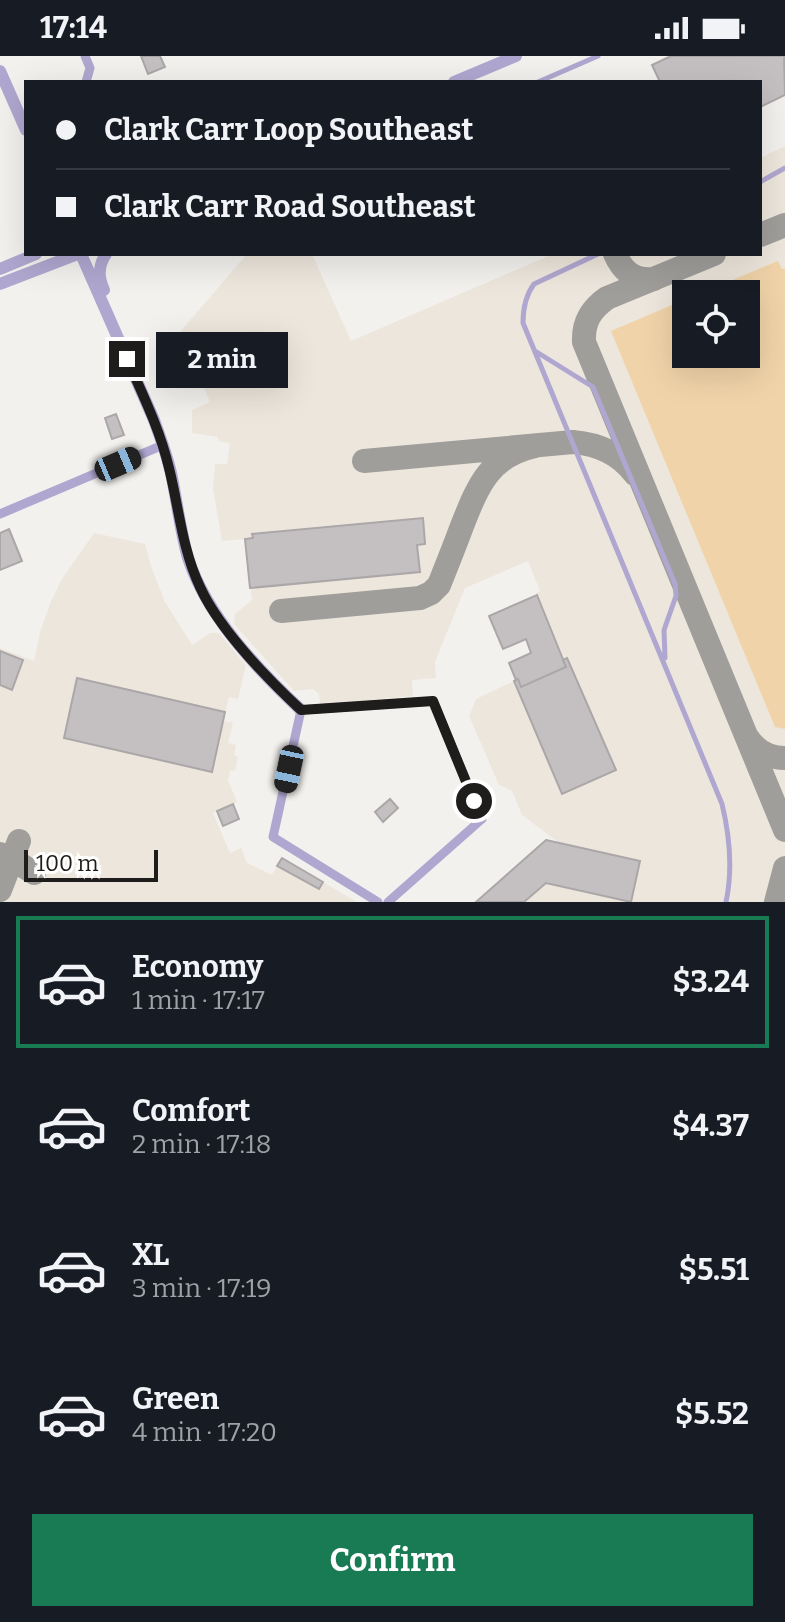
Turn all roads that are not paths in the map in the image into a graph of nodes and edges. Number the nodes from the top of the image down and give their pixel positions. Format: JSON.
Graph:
{"nodes":[{"id":1,"x":85,"y":56,"type":"edge"},
{"id":2,"x":516,"y":56,"type":"edge"},
{"id":3,"x":598,"y":56,"type":"edge"},
{"id":4,"x":0,"y":71,"type":"edge"},
{"id":5,"x":468,"y":79,"type":"edge"},
{"id":6,"x":87,"y":80,"type":"edge"},
{"id":7,"x":543,"y":80,"type":"edge"},
{"id":8,"x":24,"y":125,"type":"edge"},
{"id":9,"x":785,"y":168,"type":"edge"},
{"id":10,"x":762,"y":181,"type":"edge"},
{"id":11,"x":31,"y":256,"type":"edge"},
{"id":12,"x":74,"y":256,"type":"edge"},
{"id":13,"x":80,"y":256,"type":"edge"},
{"id":14,"x":105,"y":256,"type":"edge"},
{"id":15,"x":594,"y":256,"type":"edge"},
{"id":16,"x":0,"y":269,"type":"edge"},
{"id":17,"x":0,"y":284,"type":"edge"},
{"id":18,"x":120,"y":342,"type":"junction"},
{"id":19,"x":532,"y":347,"type":"junction"},
{"id":20,"x":163,"y":445,"type":"junction"},
{"id":21,"x":0,"y":514,"type":"edge"},
{"id":22,"x":670,"y":677,"type":"junction"},
{"id":23,"x":301,"y":710,"type":"junction"},
{"id":24,"x":378,"y":902,"type":"edge"},
{"id":25,"x":388,"y":902,"type":"edge"},
{"id":26,"x":726,"y":902,"type":"edge"}],
"edges":[{"from":1,"to":6,"type":"street"},
{"from":2,"to":5,"type":"street"},
{"from":3,"to":7,"type":"lane"},
{"from":4,"to":8,"type":"street"},
{"from":9,"to":10,"type":"lane"},
{"from":11,"to":16,"type":"street"},
{"from":12,"to":17,"type":"street"},
{"from":13,"to":18,"type":"street"},
{"from":14,"to":18,"type":"street"},
{"from":15,"to":19,"type":"lane"},
{"from":18,"to":20,"type":"street"},
{"from":19,"to":22,"type":"lane"},
{"from":19,"to":22,"type":"lane"},
{"from":20,"to":21,"type":"street"},
{"from":20,"to":23,"type":"street"},
{"from":22,"to":26,"type":"lane"},
{"from":23,"to":24,"type":"street"},
{"from":23,"to":25,"type":"street"}]}
